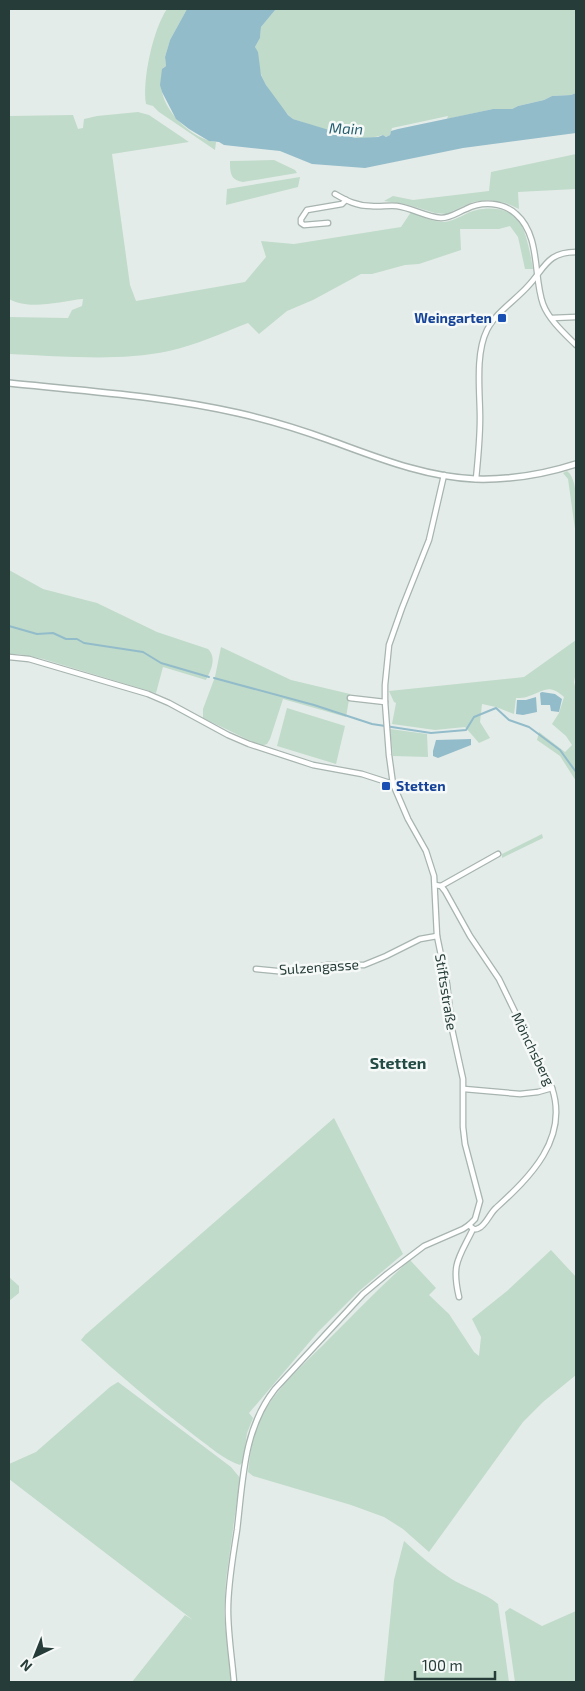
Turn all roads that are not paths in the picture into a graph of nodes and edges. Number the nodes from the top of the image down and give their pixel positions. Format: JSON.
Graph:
{"nodes":[{"id":1,"x":335,"y":194,"type":"dead end"},
{"id":2,"x":346,"y":200,"type":"junction"},
{"id":3,"x":328,"y":223,"type":"dead end"},
{"id":4,"x":576,"y":252,"type":"edge"},
{"id":5,"x":538,"y":274,"type":"junction"},
{"id":6,"x":576,"y":317,"type":"edge"},
{"id":7,"x":552,"y":318,"type":"junction"},
{"id":8,"x":576,"y":345,"type":"edge"},
{"id":9,"x":9,"y":383,"type":"edge"},
{"id":10,"x":576,"y":464,"type":"edge"},
{"id":11,"x":444,"y":476,"type":"junction"},
{"id":12,"x":476,"y":479,"type":"junction"},
{"id":13,"x":9,"y":657,"type":"edge"},
{"id":14,"x":350,"y":698,"type":"dead end"},
{"id":15,"x":385,"y":702,"type":"junction"},
{"id":16,"x":393,"y":784,"type":"junction"},
{"id":17,"x":498,"y":854,"type":"dead end"},
{"id":18,"x":438,"y":885,"type":"junction"},
{"id":19,"x":437,"y":936,"type":"junction"},
{"id":20,"x":256,"y":969,"type":"dead end"},
{"id":21,"x":464,"y":1088,"type":"junction"},
{"id":22,"x":552,"y":1088,"type":"junction"},
{"id":23,"x":471,"y":1227,"type":"junction"},
{"id":24,"x":459,"y":1297,"type":"dead end"},
{"id":25,"x":234,"y":1682,"type":"edge"}],
"edges":[{"from":1,"to":2,"type":"street"},
{"from":2,"to":3,"type":"street"},
{"from":2,"to":5,"type":"street"},
{"from":4,"to":5,"type":"street"},
{"from":5,"to":7,"type":"street"},
{"from":5,"to":12,"type":"street"},
{"from":6,"to":7,"type":"street"},
{"from":7,"to":8,"type":"street"},
{"from":9,"to":11,"type":"street"},
{"from":10,"to":12,"type":"street"},
{"from":11,"to":12,"type":"street"},
{"from":11,"to":15,"type":"street","name":"Stiftsstraße"},
{"from":13,"to":16,"type":"street"},
{"from":14,"to":15,"type":"street"},
{"from":15,"to":16,"type":"street","name":"Stiftsstraße"},
{"from":16,"to":18,"type":"street","name":"Stiftsstraße"},
{"from":17,"to":18,"type":"street"},
{"from":18,"to":19,"type":"street","name":"Stiftsstraße"},
{"from":18,"to":22,"type":"street","name":"Mönchsberg"},
{"from":19,"to":20,"type":"street","name":"Sulzengasse"},
{"from":19,"to":21,"type":"street","name":"Stiftsstraße"},
{"from":21,"to":22,"type":"street"},
{"from":21,"to":23,"type":"street","name":"Stiftsstraße"},
{"from":22,"to":23,"type":"street","name":"Mönchsberg"},
{"from":23,"to":24,"type":"street","name":"Stiftsstraße"},
{"from":23,"to":25,"type":"street"}]}
